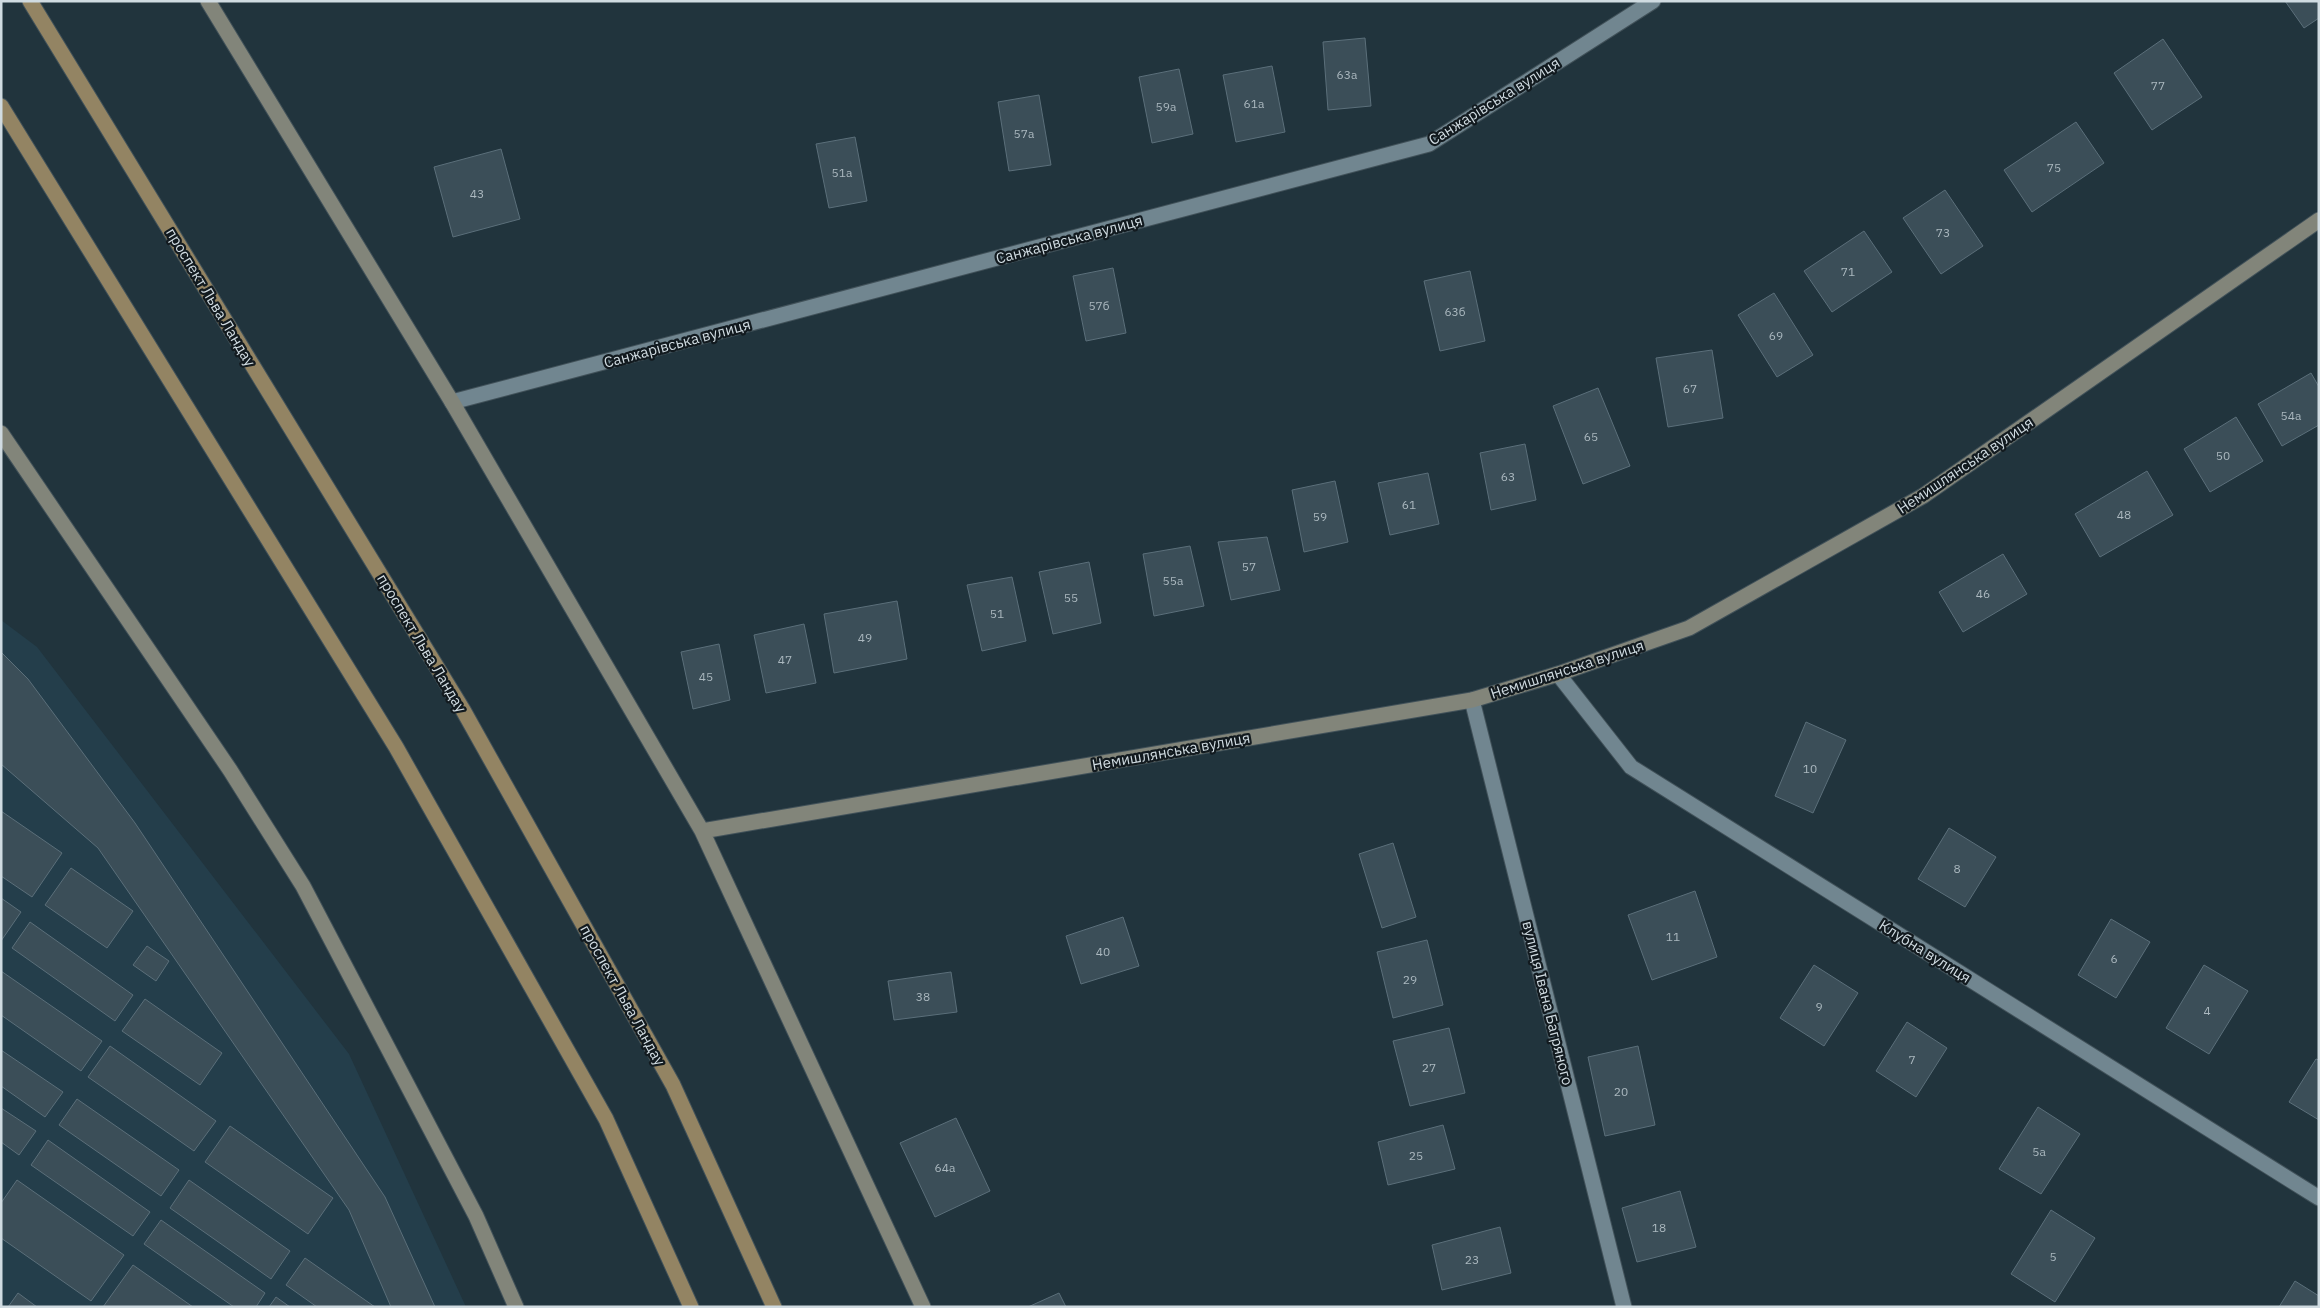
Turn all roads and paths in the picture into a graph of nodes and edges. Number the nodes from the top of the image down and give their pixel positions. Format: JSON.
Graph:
{"nodes":[{"id":1,"x":30,"y":1,"type":"edge"},
{"id":2,"x":208,"y":1,"type":"edge"},
{"id":3,"x":1652,"y":1,"type":"edge"},
{"id":4,"x":1,"y":106,"type":"edge"},
{"id":5,"x":2319,"y":220,"type":"edge"},
{"id":6,"x":452,"y":402,"type":"junction"},
{"id":7,"x":1,"y":433,"type":"edge"},
{"id":8,"x":1558,"y":674,"type":"junction"},
{"id":9,"x":1472,"y":700,"type":"junction"},
{"id":10,"x":702,"y":831,"type":"junction"},
{"id":11,"x":2319,"y":1198,"type":"edge"},
{"id":12,"x":516,"y":1307,"type":"edge"},
{"id":13,"x":691,"y":1307,"type":"edge"},
{"id":14,"x":774,"y":1307,"type":"edge"},
{"id":15,"x":923,"y":1307,"type":"edge"},
{"id":16,"x":1624,"y":1307,"type":"edge"}],
"edges":[{"from":1,"to":14,"type":"main road","name":"проспект Льва Ландау"},
{"from":2,"to":6,"type":"street"},
{"from":3,"to":6,"type":"street","name":"Санжарівська вулиця"},
{"from":4,"to":13,"type":"main road"},
{"from":5,"to":8,"type":"street","name":"Немишлянська вулиця"},
{"from":6,"to":10,"type":"street"},
{"from":7,"to":12,"type":"street"},
{"from":8,"to":9,"type":"street","name":"Немишлянська вулиця"},
{"from":8,"to":11,"type":"street","name":"Клубна вулиця"},
{"from":9,"to":10,"type":"street","name":"Немишлянська вулиця"},
{"from":9,"to":16,"type":"street","name":"вулиця Івана Багряного"},
{"from":10,"to":15,"type":"street"}]}
